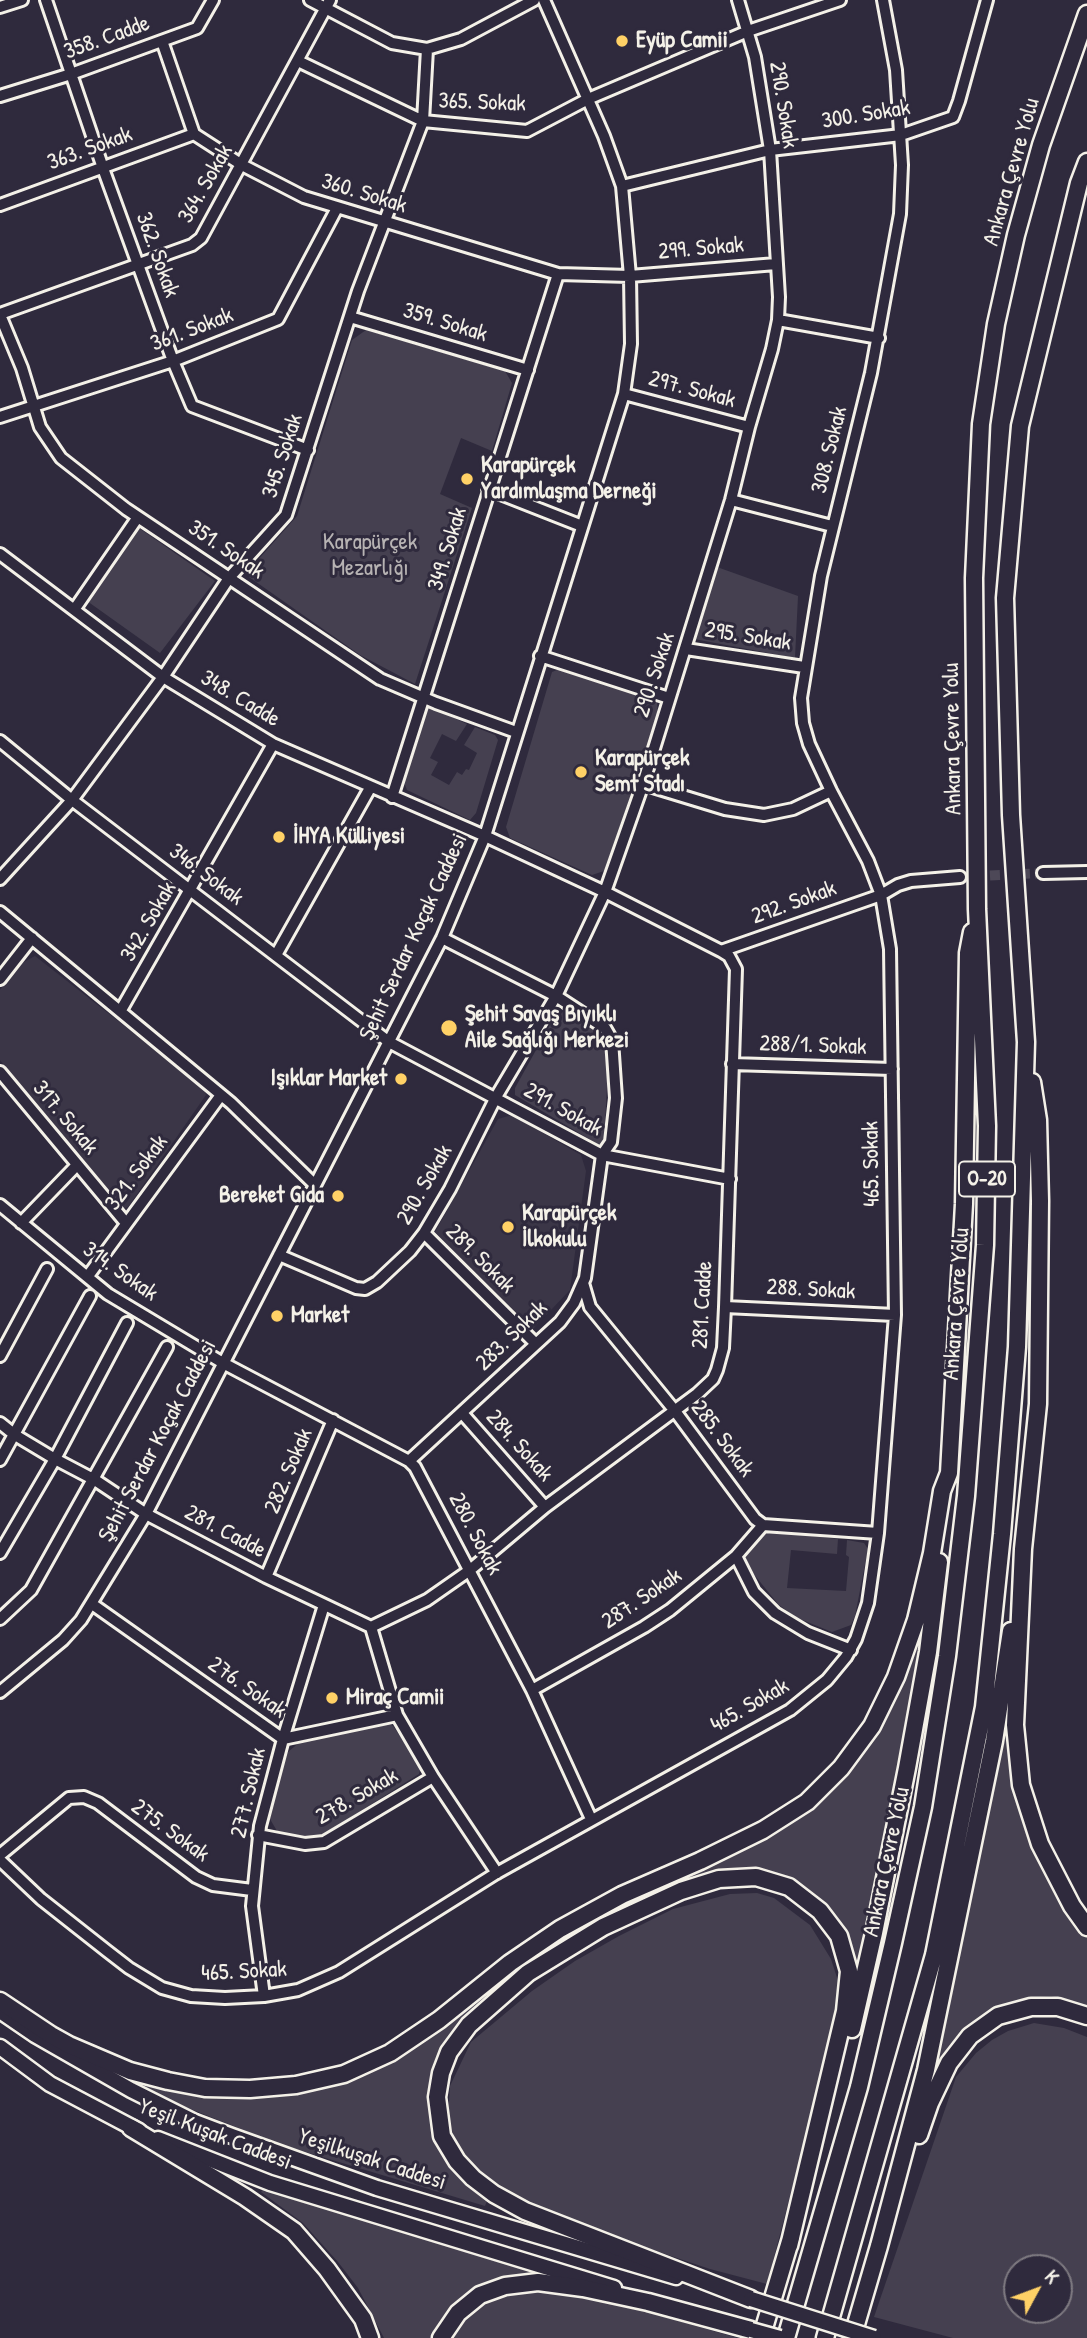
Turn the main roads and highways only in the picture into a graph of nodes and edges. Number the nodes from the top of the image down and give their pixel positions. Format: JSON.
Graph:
{"nodes":[{"id":1,"x":1087,"y":15,"type":"edge"},
{"id":2,"x":1087,"y":162,"type":"edge"},
{"id":3,"x":977,"y":909,"type":"junction"},
{"id":4,"x":1026,"y":1042,"type":"junction"},
{"id":5,"x":949,"y":1473,"type":"junction"},
{"id":6,"x":1023,"y":1549,"type":"junction"},
{"id":7,"x":1087,"y":1927,"type":"edge"},
{"id":8,"x":0,"y":2001,"type":"edge"},
{"id":9,"x":0,"y":2011,"type":"edge"},
{"id":10,"x":1087,"y":2016,"type":"edge"},
{"id":11,"x":0,"y":2048,"type":"edge"},
{"id":12,"x":131,"y":2128,"type":"junction"},
{"id":13,"x":789,"y":2246,"type":"junction"},
{"id":14,"x":879,"y":2246,"type":"junction"},
{"id":15,"x":751,"y":2299,"type":"junction"},
{"id":16,"x":756,"y":2334,"type":"edge"},
{"id":17,"x":370,"y":2338,"type":"edge"},
{"id":18,"x":441,"y":2338,"type":"edge"},
{"id":19,"x":780,"y":2338,"type":"edge"},
{"id":20,"x":786,"y":2338,"type":"edge"},
{"id":21,"x":825,"y":2338,"type":"edge"},
{"id":22,"x":852,"y":2338,"type":"edge"},
{"id":23,"x":874,"y":2338,"type":"edge"}],
"edges":[{"from":1,"to":3,"type":"highway","name":"Ankara Çevre Yolu","number":"O-20"},
{"from":2,"to":4,"type":"highway","number":"O-20"},
{"from":3,"to":5,"type":"highway"},
{"from":3,"to":20,"type":"highway","name":"Ankara Çevre Yolu","number":"O-20"},
{"from":4,"to":6,"type":"highway"},
{"from":4,"to":21,"type":"highway","number":"O-20"},
{"from":5,"to":8,"type":"highway"},
{"from":5,"to":13,"type":"highway"},
{"from":6,"to":7,"type":"highway"},
{"from":6,"to":14,"type":"highway"},
{"from":9,"to":15,"type":"main road","name":"Yeşilkuşak Caddesi"},
{"from":10,"to":14,"type":"highway"},
{"from":11,"to":12,"type":"main road","name":"Yeşil Kuşak Caddesi"},
{"from":12,"to":16,"type":"main road","name":"Yeşil Kuşak Caddesi"},
{"from":12,"to":17,"type":"highway"},
{"from":13,"to":15,"type":"highway"},
{"from":13,"to":16,"type":"highway"},
{"from":14,"to":22,"type":"highway"},
{"from":15,"to":23,"type":"main road","name":"Yeşilkuşak Caddesi","bridge":true},
{"from":16,"to":18,"type":"highway"},
{"from":16,"to":19,"type":"main road","name":"Yeşil Kuşak Caddesi","bridge":true}]}
